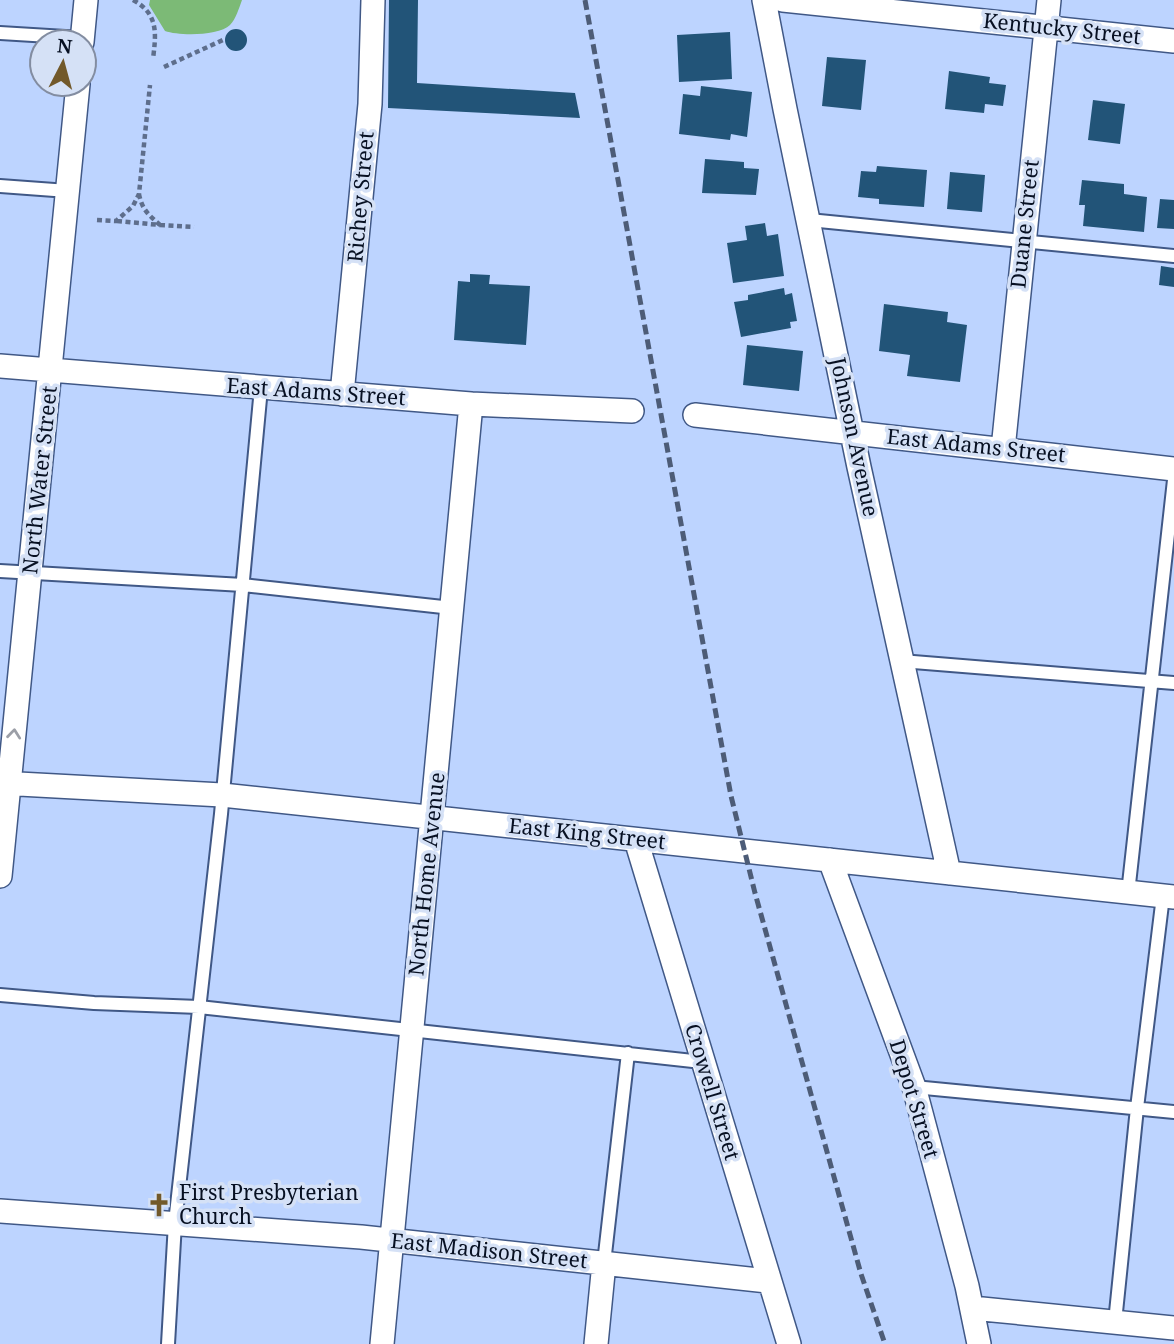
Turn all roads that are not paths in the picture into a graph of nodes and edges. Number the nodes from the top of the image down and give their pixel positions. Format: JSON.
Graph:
{"nodes":[{"id":1,"x":86,"y":0,"type":"edge"},
{"id":2,"x":373,"y":0,"type":"edge"},
{"id":3,"x":764,"y":0,"type":"edge"},
{"id":4,"x":783,"y":0,"type":"edge"},
{"id":5,"x":1049,"y":0,"type":"edge"},
{"id":6,"x":1046,"y":27,"type":"junction"},
{"id":7,"x":83,"y":28,"type":"edge"},
{"id":8,"x":0,"y":33,"type":"edge"},
{"id":9,"x":28,"y":35,"type":"edge"},
{"id":10,"x":1174,"y":41,"type":"edge"},
{"id":11,"x":77,"y":98,"type":"edge"},
{"id":12,"x":0,"y":186,"type":"edge"},
{"id":13,"x":68,"y":191,"type":"junction"},
{"id":14,"x":809,"y":220,"type":"junction"},
{"id":15,"x":1024,"y":241,"type":"junction"},
{"id":16,"x":1174,"y":256,"type":"edge"},
{"id":17,"x":0,"y":366,"type":"edge"},
{"id":18,"x":51,"y":370,"type":"junction"},
{"id":19,"x":261,"y":388,"type":"junction"},
{"id":20,"x":342,"y":394,"type":"junction"},
{"id":21,"x":471,"y":404,"type":"junction"},
{"id":22,"x":632,"y":411,"type":"dead end"},
{"id":23,"x":695,"y":415,"type":"dead end"},
{"id":24,"x":854,"y":432,"type":"junction"},
{"id":25,"x":1003,"y":449,"type":"junction"},
{"id":26,"x":1174,"y":469,"type":"edge"},
{"id":27,"x":1174,"y":480,"type":"edge"},
{"id":28,"x":0,"y":571,"type":"edge"},
{"id":29,"x":30,"y":573,"type":"junction"},
{"id":30,"x":243,"y":585,"type":"junction"},
{"id":31,"x":452,"y":608,"type":"junction"},
{"id":32,"x":901,"y":661,"type":"junction"},
{"id":33,"x":1152,"y":680,"type":"junction"},
{"id":34,"x":1174,"y":683,"type":"edge"},
{"id":35,"x":4,"y":783,"type":"edge"},
{"id":36,"x":222,"y":795,"type":"junction"},
{"id":37,"x":433,"y":817,"type":"junction"},
{"id":38,"x":636,"y":840,"type":"junction"},
{"id":39,"x":830,"y":860,"type":"junction"},
{"id":40,"x":948,"y":873,"type":"junction"},
{"id":41,"x":0,"y":876,"type":"edge"},
{"id":42,"x":1128,"y":894,"type":"junction"},
{"id":43,"x":1168,"y":897,"type":"edge"},
{"id":44,"x":0,"y":995,"type":"edge"},
{"id":45,"x":199,"y":1007,"type":"junction"},
{"id":46,"x":412,"y":1030,"type":"junction"},
{"id":47,"x":628,"y":1054,"type":"junction"},
{"id":48,"x":702,"y":1062,"type":"junction"},
{"id":49,"x":914,"y":1087,"type":"junction"},
{"id":50,"x":1137,"y":1108,"type":"junction"},
{"id":51,"x":1174,"y":1112,"type":"edge"},
{"id":52,"x":0,"y":1211,"type":"edge"},
{"id":53,"x":175,"y":1223,"type":"junction"},
{"id":54,"x":393,"y":1241,"type":"junction"},
{"id":55,"x":604,"y":1263,"type":"junction"},
{"id":56,"x":768,"y":1281,"type":"junction"},
{"id":57,"x":972,"y":1308,"type":"junction"},
{"id":58,"x":1115,"y":1322,"type":"junction"},
{"id":59,"x":1174,"y":1328,"type":"edge"},
{"id":60,"x":168,"y":1344,"type":"edge"},
{"id":61,"x":382,"y":1344,"type":"edge"},
{"id":62,"x":596,"y":1344,"type":"edge"},
{"id":63,"x":789,"y":1344,"type":"edge"},
{"id":64,"x":979,"y":1344,"type":"edge"}],
"edges":[{"from":1,"to":7,"type":"street"},
{"from":2,"to":20,"type":"street","name":"Richey Street"},
{"from":3,"to":14,"type":"street","name":"Johnson Avenue"},
{"from":4,"to":6,"type":"street","name":"Kentucky Street"},
{"from":5,"to":6,"type":"street","name":"Duane Street"},
{"from":6,"to":10,"type":"street","name":"Kentucky Street"},
{"from":6,"to":15,"type":"street","name":"Duane Street"},
{"from":8,"to":9,"type":"lane"},
{"from":11,"to":13,"type":"street","name":"North Water Street"},
{"from":12,"to":13,"type":"lane"},
{"from":13,"to":18,"type":"street","name":"North Water Street"},
{"from":14,"to":15,"type":"lane"},
{"from":14,"to":24,"type":"street","name":"Johnson Avenue"},
{"from":15,"to":16,"type":"lane"},
{"from":15,"to":25,"type":"street","name":"Duane Street"},
{"from":17,"to":18,"type":"street","name":"East Adams Street"},
{"from":18,"to":19,"type":"street","name":"East Adams Street"},
{"from":18,"to":29,"type":"street","name":"North Water Street"},
{"from":19,"to":20,"type":"street","name":"East Adams Street"},
{"from":19,"to":30,"type":"lane"},
{"from":20,"to":21,"type":"street","name":"East Adams Street"},
{"from":21,"to":22,"type":"street","name":"East Adams Street"},
{"from":21,"to":31,"type":"street","name":"North Home Avenue"},
{"from":23,"to":24,"type":"street","name":"East Adams Street"},
{"from":24,"to":25,"type":"street","name":"East Adams Street"},
{"from":24,"to":32,"type":"street","name":"Johnson Avenue"},
{"from":25,"to":26,"type":"street","name":"East Adams Street"},
{"from":27,"to":33,"type":"lane"},
{"from":28,"to":29,"type":"lane"},
{"from":29,"to":30,"type":"lane"},
{"from":35,"to":29,"type":"street","name":"North Water Street","one_way":true},
{"from":30,"to":31,"type":"lane"},
{"from":30,"to":36,"type":"lane"},
{"from":31,"to":37,"type":"street","name":"North Home Avenue"},
{"from":32,"to":33,"type":"lane"},
{"from":32,"to":40,"type":"street","name":"Johnson Avenue"},
{"from":33,"to":34,"type":"lane"},
{"from":33,"to":42,"type":"lane"},
{"from":35,"to":36,"type":"street","name":"East King Street"},
{"from":35,"to":41,"type":"street","name":"North Water Street"},
{"from":36,"to":37,"type":"street","name":"East King Street"},
{"from":36,"to":45,"type":"lane"},
{"from":37,"to":38,"type":"street","name":"East King Street"},
{"from":37,"to":46,"type":"street","name":"North Home Avenue"},
{"from":38,"to":39,"type":"street","name":"East King Street"},
{"from":38,"to":48,"type":"street","name":"Crowell Street"},
{"from":39,"to":40,"type":"street","name":"East King Street"},
{"from":39,"to":49,"type":"street","name":"Depot Street"},
{"from":40,"to":42,"type":"street","name":"East King Street"},
{"from":42,"to":43,"type":"street","name":"East King Street"},
{"from":43,"to":50,"type":"lane"},
{"from":44,"to":45,"type":"lane"},
{"from":45,"to":46,"type":"lane"},
{"from":45,"to":53,"type":"lane"},
{"from":46,"to":47,"type":"lane"},
{"from":46,"to":54,"type":"street","name":"North Home Avenue"},
{"from":47,"to":48,"type":"lane"},
{"from":47,"to":55,"type":"lane"},
{"from":48,"to":56,"type":"street","name":"Crowell Street"},
{"from":49,"to":50,"type":"lane"},
{"from":49,"to":57,"type":"street","name":"Depot Street"},
{"from":50,"to":51,"type":"lane"},
{"from":50,"to":58,"type":"lane"},
{"from":52,"to":53,"type":"street","name":"East Madison Street"},
{"from":53,"to":54,"type":"street","name":"East Madison Street"},
{"from":53,"to":60,"type":"lane"},
{"from":54,"to":55,"type":"street","name":"East Madison Street"},
{"from":54,"to":61,"type":"street","name":"North Home Avenue"},
{"from":55,"to":56,"type":"street","name":"East Madison Street"},
{"from":55,"to":62,"type":"street"},
{"from":56,"to":63,"type":"street","name":"Crowell Street"},
{"from":57,"to":58,"type":"street"},
{"from":57,"to":64,"type":"street","name":"Depot Street"},
{"from":58,"to":59,"type":"street"}]}
